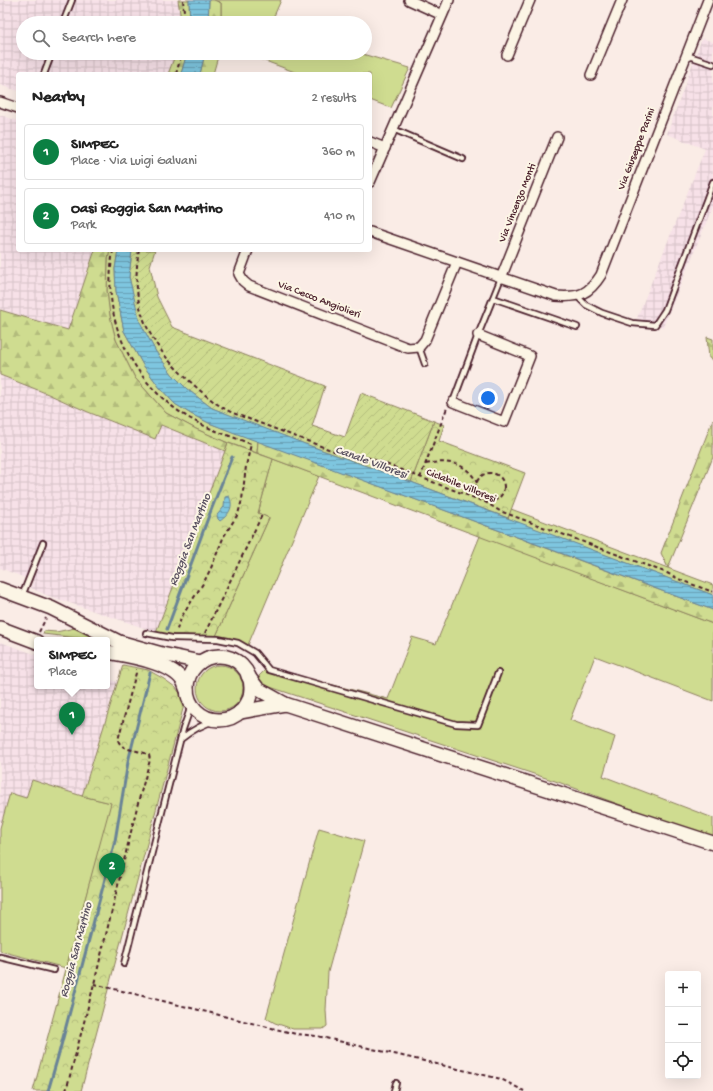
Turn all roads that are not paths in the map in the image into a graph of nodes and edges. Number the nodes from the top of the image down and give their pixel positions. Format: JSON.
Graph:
{"nodes":[{"id":1,"x":72,"y":0,"type":"edge"},
{"id":2,"x":410,"y":0,"type":"edge"},
{"id":3,"x":449,"y":0,"type":"edge"},
{"id":4,"x":530,"y":0,"type":"edge"},
{"id":5,"x":622,"y":0,"type":"edge"},
{"id":6,"x":708,"y":0,"type":"edge"},
{"id":7,"x":442,"y":15,"type":"junction"},
{"id":8,"x":66,"y":16,"type":"edge"},
{"id":9,"x":507,"y":55,"type":"dead end"},
{"id":10,"x":686,"y":55,"type":"junction"},
{"id":11,"x":49,"y":60,"type":"edge"},
{"id":12,"x":713,"y":64,"type":"edge"},
{"id":13,"x":45,"y":72,"type":"edge"},
{"id":14,"x":591,"y":75,"type":"dead end"},
{"id":15,"x":0,"y":102,"type":"edge"},
{"id":16,"x":16,"y":107,"type":"edge"},
{"id":17,"x":393,"y":129,"type":"junction"},
{"id":18,"x":557,"y":137,"type":"dead end"},
{"id":19,"x":372,"y":143,"type":"edge"},
{"id":20,"x":385,"y":148,"type":"junction"},
{"id":21,"x":463,"y":159,"type":"dead end"},
{"id":22,"x":372,"y":177,"type":"edge"},
{"id":23,"x":713,"y":182,"type":"edge"},
{"id":24,"x":372,"y":233,"type":"edge"},
{"id":25,"x":247,"y":252,"type":"edge"},
{"id":26,"x":457,"y":262,"type":"junction"},
{"id":27,"x":501,"y":278,"type":"junction"},
{"id":28,"x":576,"y":295,"type":"junction"},
{"id":29,"x":493,"y":298,"type":"junction"},
{"id":30,"x":578,"y":327,"type":"dead end"},
{"id":31,"x":478,"y":335,"type":"junction"},
{"id":32,"x":419,"y":347,"type":"junction"},
{"id":33,"x":425,"y":364,"type":"dead end"},
{"id":34,"x":453,"y":402,"type":"joint"},
{"id":35,"x":43,"y":543,"type":"dead end"},
{"id":36,"x":0,"y":589,"type":"edge"},
{"id":37,"x":22,"y":597,"type":"junction"},
{"id":38,"x":0,"y":628,"type":"edge"},
{"id":39,"x":146,"y":633,"type":"dead end"},
{"id":40,"x":109,"y":637,"type":"edge"},
{"id":41,"x":110,"y":638,"type":"edge"},
{"id":42,"x":34,"y":641,"type":"edge"},
{"id":43,"x":110,"y":653,"type":"edge"},
{"id":44,"x":161,"y":660,"type":"junction"},
{"id":45,"x":200,"y":662,"type":"junction"},
{"id":46,"x":498,"y":673,"type":"dead end"},
{"id":47,"x":248,"y":676,"type":"junction"},
{"id":48,"x":186,"y":690,"type":"junction"},
{"id":49,"x":190,"y":703,"type":"junction"},
{"id":50,"x":285,"y":704,"type":"junction"},
{"id":51,"x":240,"y":712,"type":"junction"},
{"id":52,"x":217,"y":720,"type":"junction"},
{"id":53,"x":181,"y":739,"type":"junction"},
{"id":54,"x":713,"y":843,"type":"edge"},
{"id":55,"x":0,"y":957,"type":"edge"},
{"id":56,"x":124,"y":964,"type":"dead end"},
{"id":57,"x":54,"y":970,"type":"dead end"},
{"id":58,"x":396,"y":1083,"type":"dead end"},
{"id":59,"x":394,"y":1091,"type":"edge"}],
"edges":[{"from":1,"to":8,"type":"lane"},
{"from":2,"to":7,"type":"street"},
{"from":3,"to":7,"type":"street"},
{"from":4,"to":9,"type":"street"},
{"from":5,"to":14,"type":"street"},
{"from":6,"to":10,"type":"street","name":"Via Giuseppe Parini"},
{"from":7,"to":17,"type":"street"},
{"from":10,"to":12,"type":"lane"},
{"from":10,"to":28,"type":"street","name":"Via Giuseppe Parini"},
{"from":11,"to":13,"type":"lane"},
{"from":15,"to":16,"type":"street"},
{"from":17,"to":20,"type":"street"},
{"from":17,"to":21,"type":"lane"},
{"from":18,"to":27,"type":"street","name":"Via Vincenzo Monti"},
{"from":19,"to":20,"type":"street"},
{"from":20,"to":22,"type":"street"},
{"from":23,"to":28,"type":"lane"},
{"from":24,"to":26,"type":"street","name":"Via Giuseppe Parini"},
{"from":25,"to":32,"type":"street","name":"Via Cecco Angiolieri"},
{"from":26,"to":27,"type":"street","name":"Via Giuseppe Parini"},
{"from":26,"to":32,"type":"street"},
{"from":27,"to":28,"type":"street","name":"Via Giuseppe Parini"},
{"from":27,"to":29,"type":"lane"},
{"from":29,"to":30,"type":"lane"},
{"from":29,"to":31,"type":"lane"},
{"from":31,"to":34,"type":"lane"},
{"from":31,"to":34,"type":"street"},
{"from":32,"to":33,"type":"lane"},
{"from":35,"to":37,"type":"lane"},
{"from":36,"to":37,"type":"main road"},
{"from":37,"to":40,"type":"main road"},
{"from":38,"to":42,"type":"main road"},
{"from":39,"to":46,"type":"lane"},
{"from":41,"to":44,"type":"main road"},
{"from":43,"to":44,"type":"main road"},
{"from":44,"to":45,"type":"main road"},
{"from":44,"to":48,"type":"main road"},
{"from":45,"to":47,"type":"main road"},
{"from":45,"to":48,"type":"main road"},
{"from":47,"to":50,"type":"main road"},
{"from":47,"to":51,"type":"main road"},
{"from":48,"to":49,"type":"main road"},
{"from":49,"to":52,"type":"main road"},
{"from":49,"to":53,"type":"lane"},
{"from":50,"to":51,"type":"main road"},
{"from":50,"to":54,"type":"main road"},
{"from":51,"to":52,"type":"main road"},
{"from":52,"to":53,"type":"lane"},
{"from":53,"to":56,"type":"lane"},
{"from":55,"to":57,"type":"lane"},
{"from":58,"to":59,"type":"lane"}]}
